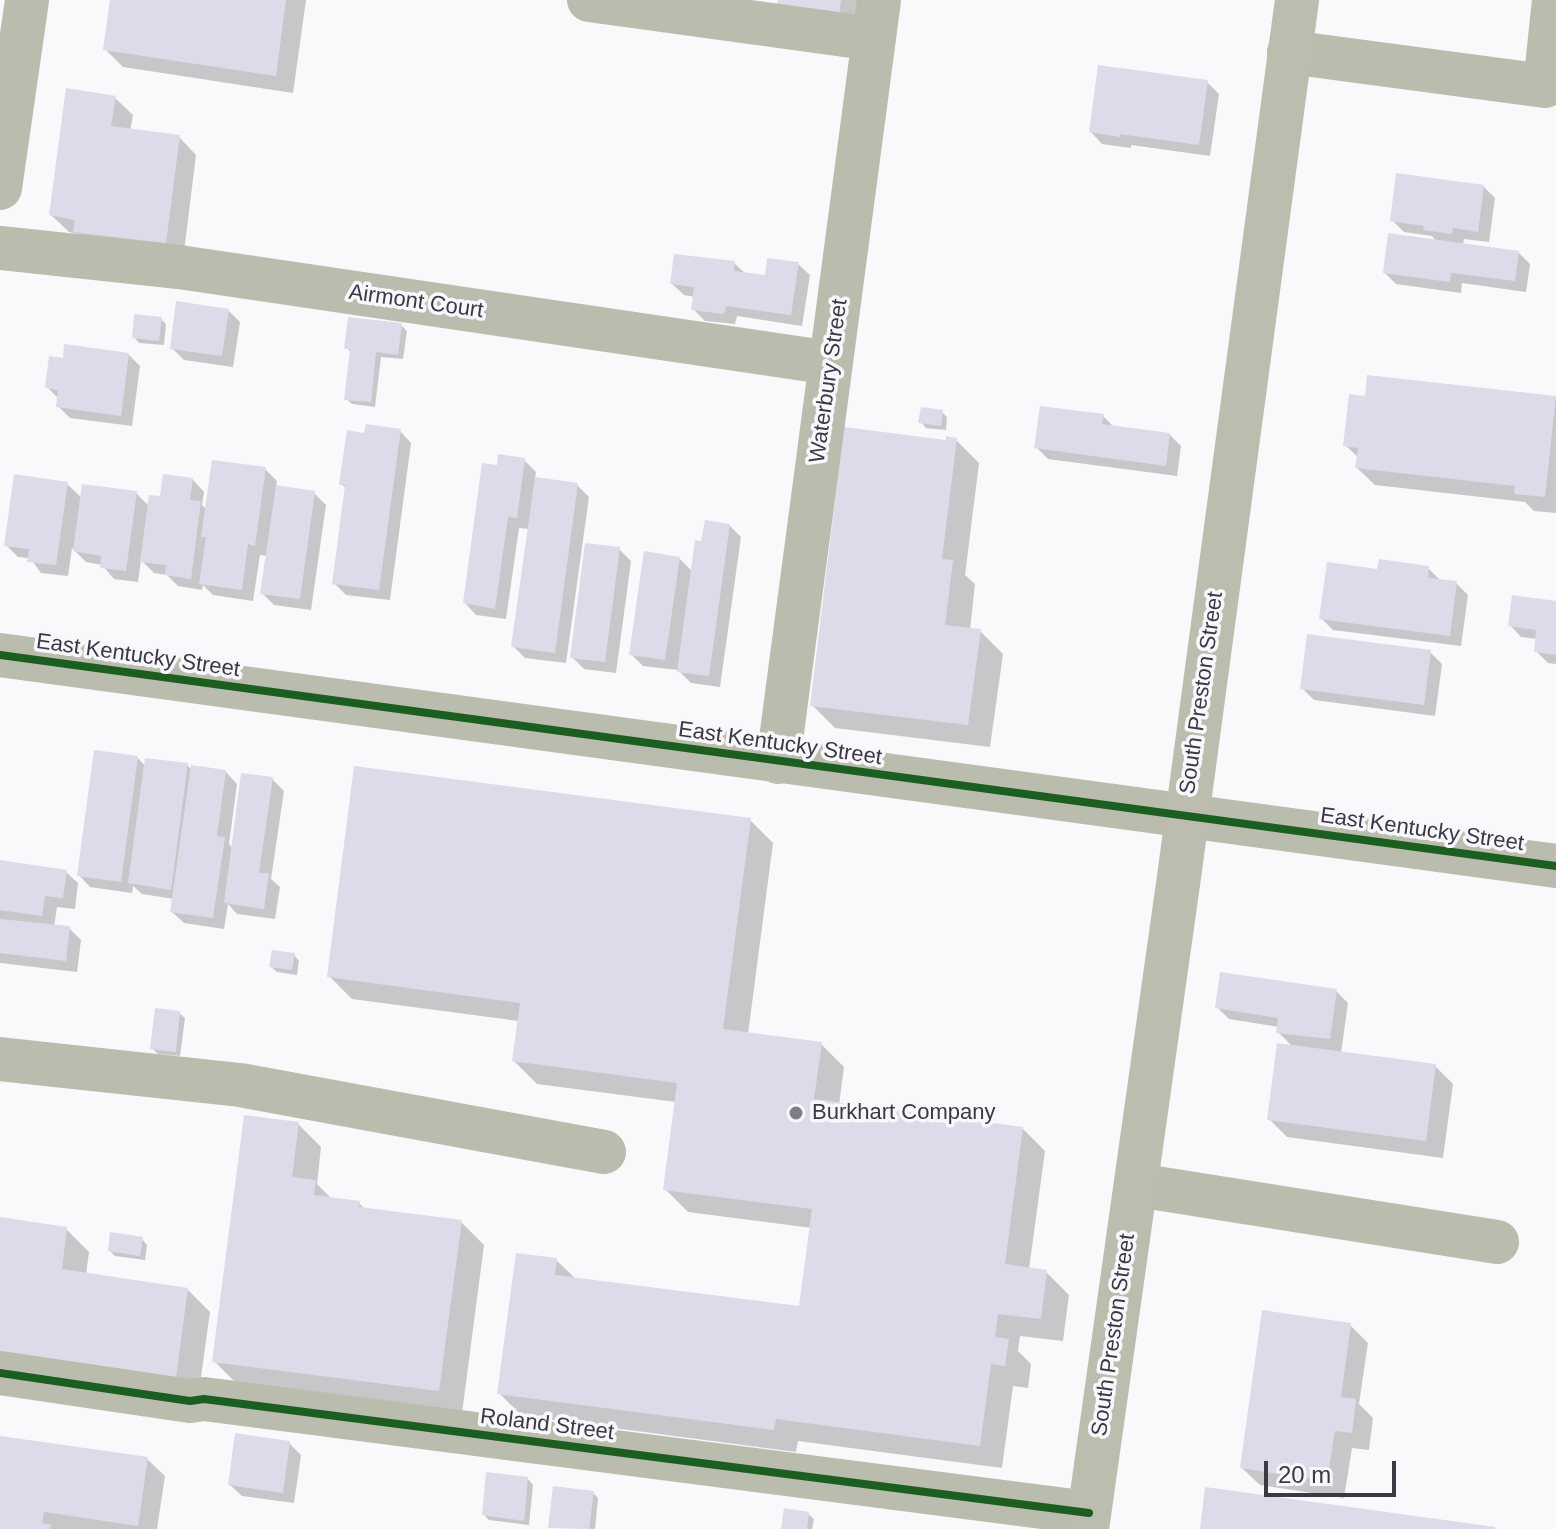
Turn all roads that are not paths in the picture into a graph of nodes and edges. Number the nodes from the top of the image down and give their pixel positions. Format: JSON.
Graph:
{"nodes":[{"id":1,"x":27,"y":0,"type":"edge"},
{"id":2,"x":589,"y":0,"type":"edge"},
{"id":3,"x":1297,"y":0,"type":"edge"},
{"id":4,"x":1554,"y":0,"type":"edge"},
{"id":5,"x":877,"y":20,"type":"edge"},
{"id":6,"x":1289,"y":52,"type":"junction"},
{"id":7,"x":0,"y":188,"type":"edge"},
{"id":8,"x":0,"y":248,"type":"edge"},
{"id":9,"x":831,"y":363,"type":"junction"},
{"id":10,"x":0,"y":655,"type":"edge"},
{"id":11,"x":778,"y":762,"type":"junction"},
{"id":12,"x":1185,"y":817,"type":"junction"},
{"id":13,"x":1556,"y":866,"type":"edge"},
{"id":14,"x":0,"y":1059,"type":"edge"},
{"id":15,"x":604,"y":1152,"type":"dead end"},
{"id":16,"x":1137,"y":1185,"type":"junction"},
{"id":17,"x":1497,"y":1242,"type":"dead end"},
{"id":18,"x":0,"y":1373,"type":"edge"},
{"id":19,"x":1088,"y":1521,"type":"edge"}],
"edges":[{"from":1,"to":7,"type":"street"},
{"from":2,"to":5,"type":"street"},
{"from":3,"to":6,"type":"main road","name":"South Preston Street"},
{"from":4,"to":6,"type":"street"},
{"from":5,"to":9,"type":"street","name":"Waterbury Street"},
{"from":6,"to":12,"type":"main road","name":"South Preston Street"},
{"from":8,"to":9,"type":"street","name":"Airmont Court"},
{"from":9,"to":11,"type":"street","name":"Waterbury Street"},
{"from":10,"to":11,"type":"street","name":"East Kentucky Street"},
{"from":11,"to":12,"type":"street","name":"East Kentucky Street"},
{"from":12,"to":13,"type":"street","name":"East Kentucky Street"},
{"from":12,"to":16,"type":"main road","name":"South Preston Street"},
{"from":14,"to":15,"type":"street"},
{"from":16,"to":17,"type":"street"},
{"from":16,"to":19,"type":"main road","name":"South Preston Street"},
{"from":18,"to":19,"type":"street","name":"Roland Street"}]}
